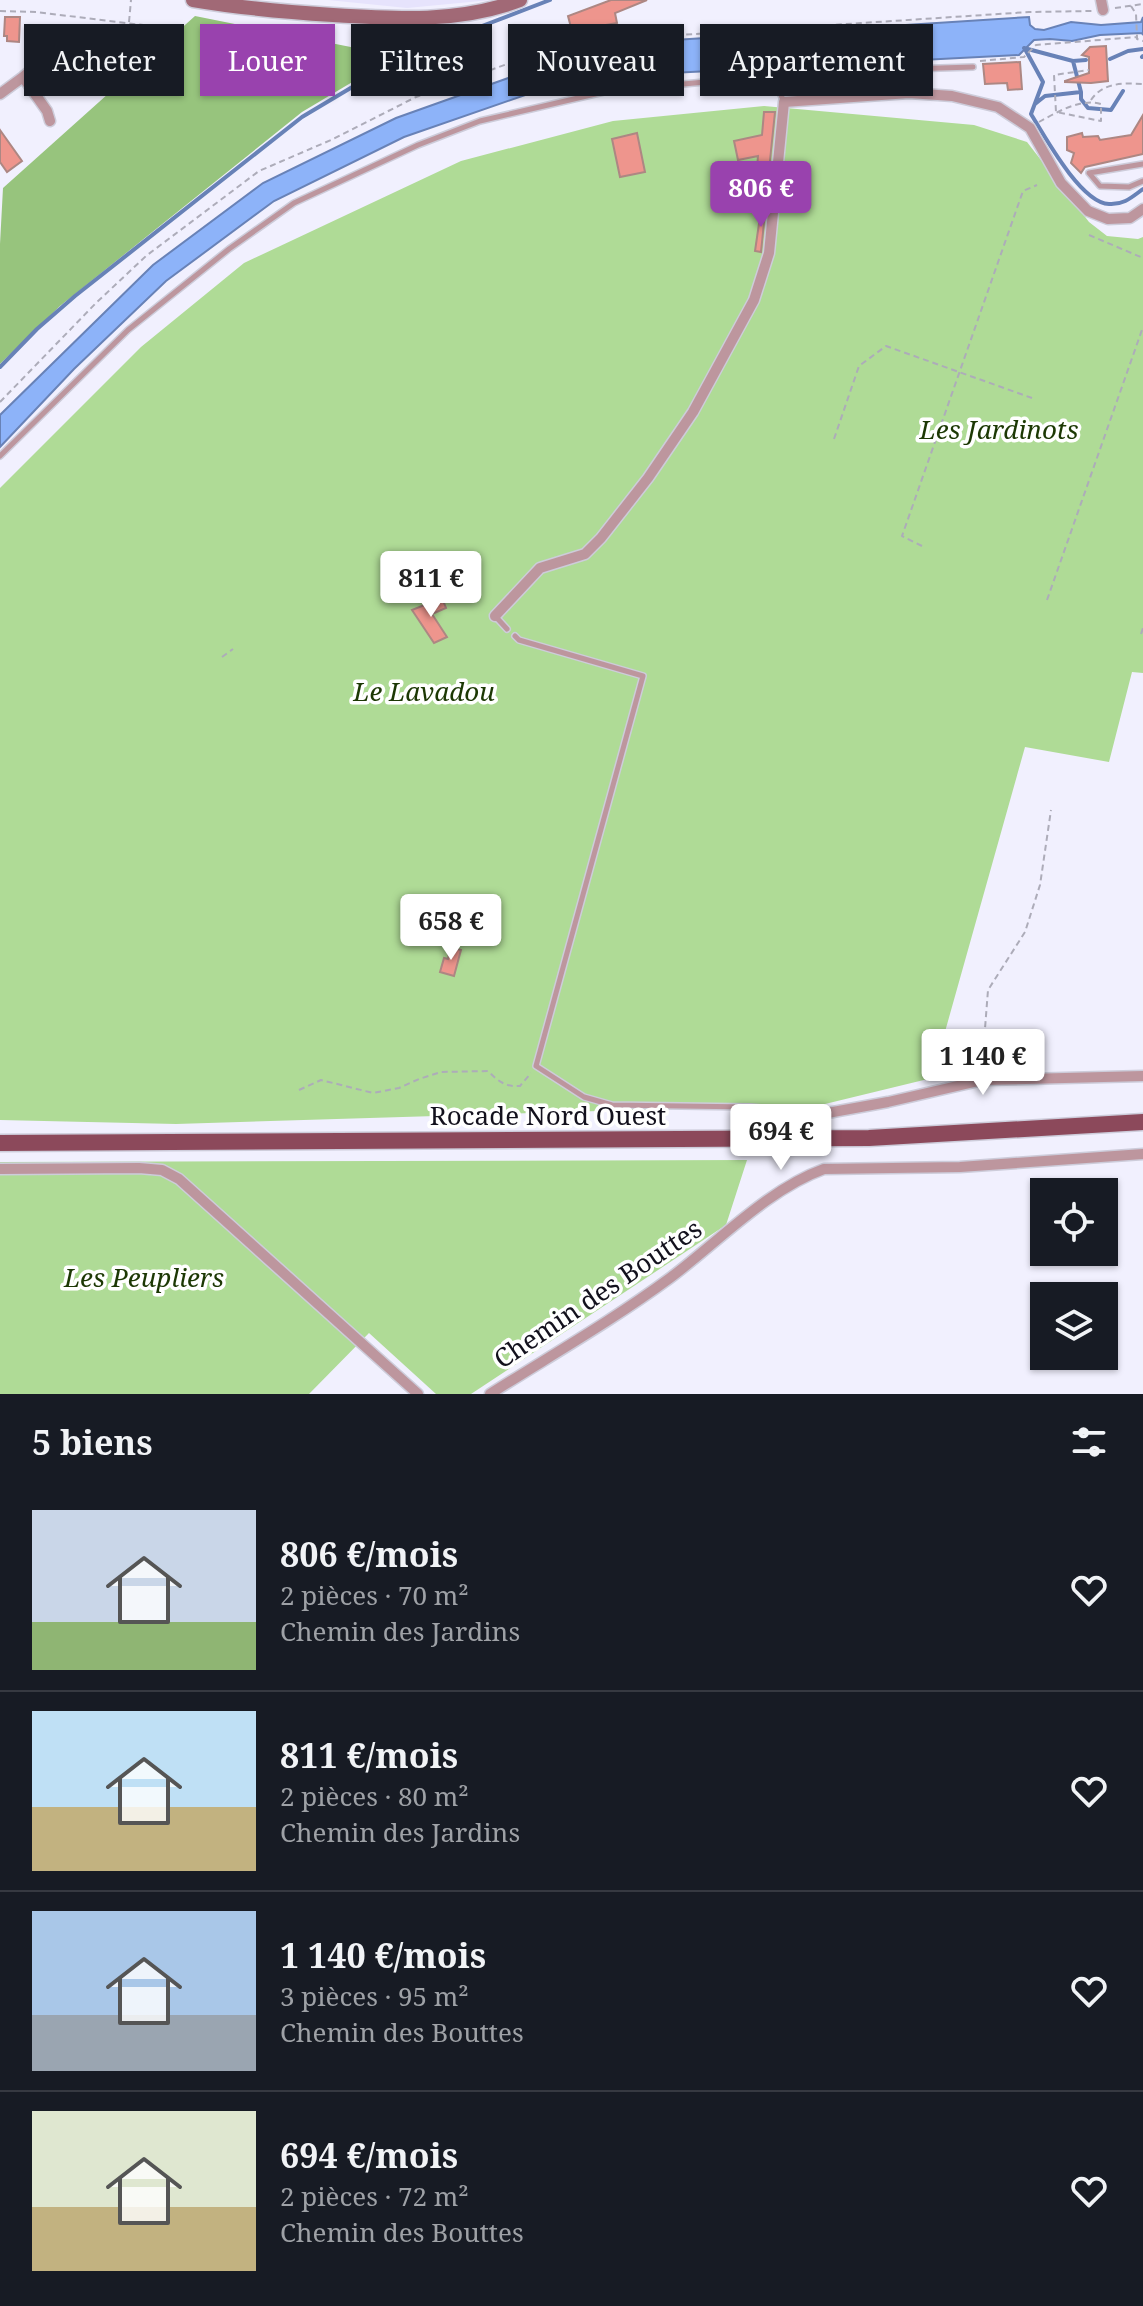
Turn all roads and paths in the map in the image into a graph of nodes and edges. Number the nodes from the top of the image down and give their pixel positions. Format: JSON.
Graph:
{"nodes":[{"id":1,"x":131,"y":0,"type":"edge"},
{"id":2,"x":193,"y":0,"type":"edge"},
{"id":3,"x":520,"y":0,"type":"edge"},
{"id":4,"x":1143,"y":4,"type":"edge"},
{"id":5,"x":1102,"y":5,"type":"edge"},
{"id":6,"x":1130,"y":5,"type":"junction"},
{"id":7,"x":1143,"y":10,"type":"edge"},
{"id":8,"x":0,"y":11,"type":"edge"},
{"id":9,"x":1136,"y":15,"type":"junction"},
{"id":10,"x":129,"y":23,"type":"junction"},
{"id":11,"x":137,"y":24,"type":"edge"},
{"id":12,"x":1137,"y":37,"type":"junction"},
{"id":13,"x":1143,"y":41,"type":"edge"},
{"id":14,"x":973,"y":67,"type":"joint"},
{"id":15,"x":933,"y":68,"type":"edge"},
{"id":16,"x":1089,"y":70,"type":"dead end"},
{"id":17,"x":23,"y":77,"type":"joint"},
{"id":18,"x":700,"y":82,"type":"edge"},
{"id":19,"x":1143,"y":84,"type":"edge"},
{"id":20,"x":0,"y":94,"type":"edge"},
{"id":21,"x":781,"y":96,"type":"edge"},
{"id":22,"x":1090,"y":101,"type":"junction"},
{"id":23,"x":784,"y":102,"type":"junction"},
{"id":24,"x":1056,"y":112,"type":"junction"},
{"id":25,"x":1043,"y":120,"type":"dead end"},
{"id":26,"x":50,"y":121,"type":"dead end"},
{"id":27,"x":1143,"y":164,"type":"edge"},
{"id":28,"x":1143,"y":181,"type":"edge"},
{"id":29,"x":1037,"y":185,"type":"dead end"},
{"id":30,"x":1143,"y":209,"type":"edge"},
{"id":31,"x":1089,"y":235,"type":"dead end"},
{"id":32,"x":1143,"y":258,"type":"edge"},
{"id":33,"x":1143,"y":327,"type":"edge"},
{"id":34,"x":960,"y":372,"type":"junction"},
{"id":35,"x":1032,"y":398,"type":"dead end"},
{"id":36,"x":834,"y":439,"type":"dead end"},
{"id":37,"x":0,"y":456,"type":"edge"},
{"id":38,"x":922,"y":546,"type":"dead end"},
{"id":39,"x":1047,"y":600,"type":"dead end"},
{"id":40,"x":495,"y":616,"type":"joint"},
{"id":41,"x":1143,"y":628,"type":"edge"},
{"id":42,"x":507,"y":629,"type":"dead end"},
{"id":43,"x":1141,"y":634,"type":"edge"},
{"id":44,"x":515,"y":636,"type":"dead end"},
{"id":45,"x":233,"y":649,"type":"dead end"},
{"id":46,"x":222,"y":657,"type":"dead end"},
{"id":47,"x":1051,"y":810,"type":"dead end"},
{"id":48,"x":536,"y":1066,"type":"junction"},
{"id":49,"x":1143,"y":1076,"type":"edge"},
{"id":50,"x":983,"y":1080,"type":"junction"},
{"id":51,"x":299,"y":1090,"type":"dead end"},
{"id":52,"x":822,"y":1114,"type":"joint"},
{"id":53,"x":1143,"y":1122,"type":"edge"},
{"id":54,"x":0,"y":1143,"type":"edge"},
{"id":55,"x":1143,"y":1154,"type":"edge"},
{"id":56,"x":0,"y":1169,"type":"edge"},
{"id":57,"x":418,"y":1394,"type":"edge"},
{"id":58,"x":490,"y":1394,"type":"edge"}],
"edges":[{"from":1,"to":10,"type":"path"},
{"from":2,"to":3,"type":"street"},
{"from":4,"to":6,"type":"path"},
{"from":5,"to":6,"type":"path"},
{"from":6,"to":9,"type":"path"},
{"from":7,"to":9,"type":"path"},
{"from":8,"to":10,"type":"path"},
{"from":9,"to":12,"type":"path"},
{"from":10,"to":11,"type":"path"},
{"from":12,"to":13,"type":"path"},
{"from":12,"to":14,"type":"path"},
{"from":14,"to":15,"type":"lane"},
{"from":16,"to":24,"type":"path"},
{"from":17,"to":20,"type":"street"},
{"from":17,"to":26,"type":"street"},
{"from":18,"to":37,"type":"lane"},
{"from":19,"to":22,"type":"path"},
{"from":21,"to":23,"type":"lane"},
{"from":22,"to":24,"type":"path"},
{"from":22,"to":24,"type":"path"},
{"from":23,"to":30,"type":"street"},
{"from":23,"to":40,"type":"street"},
{"from":24,"to":25,"type":"path"},
{"from":27,"to":28,"type":"lane"},
{"from":29,"to":34,"type":"path"},
{"from":31,"to":32,"type":"path"},
{"from":33,"to":39,"type":"path"},
{"from":34,"to":35,"type":"path"},
{"from":34,"to":36,"type":"path"},
{"from":34,"to":38,"type":"path"},
{"from":40,"to":42,"type":"lane"},
{"from":41,"to":43,"type":"path"},
{"from":44,"to":48,"type":"lane"},
{"from":45,"to":46,"type":"path"},
{"from":47,"to":50,"type":"path"},
{"from":48,"to":51,"type":"path"},
{"from":48,"to":52,"type":"lane"},
{"from":49,"to":50,"type":"street"},
{"from":50,"to":52,"type":"street"},
{"from":53,"to":54,"type":"main road","name":"Rocade Nord Ouest"},
{"from":55,"to":58,"type":"street","name":"Chemin des Bouttes"},
{"from":56,"to":57,"type":"street"}]}
